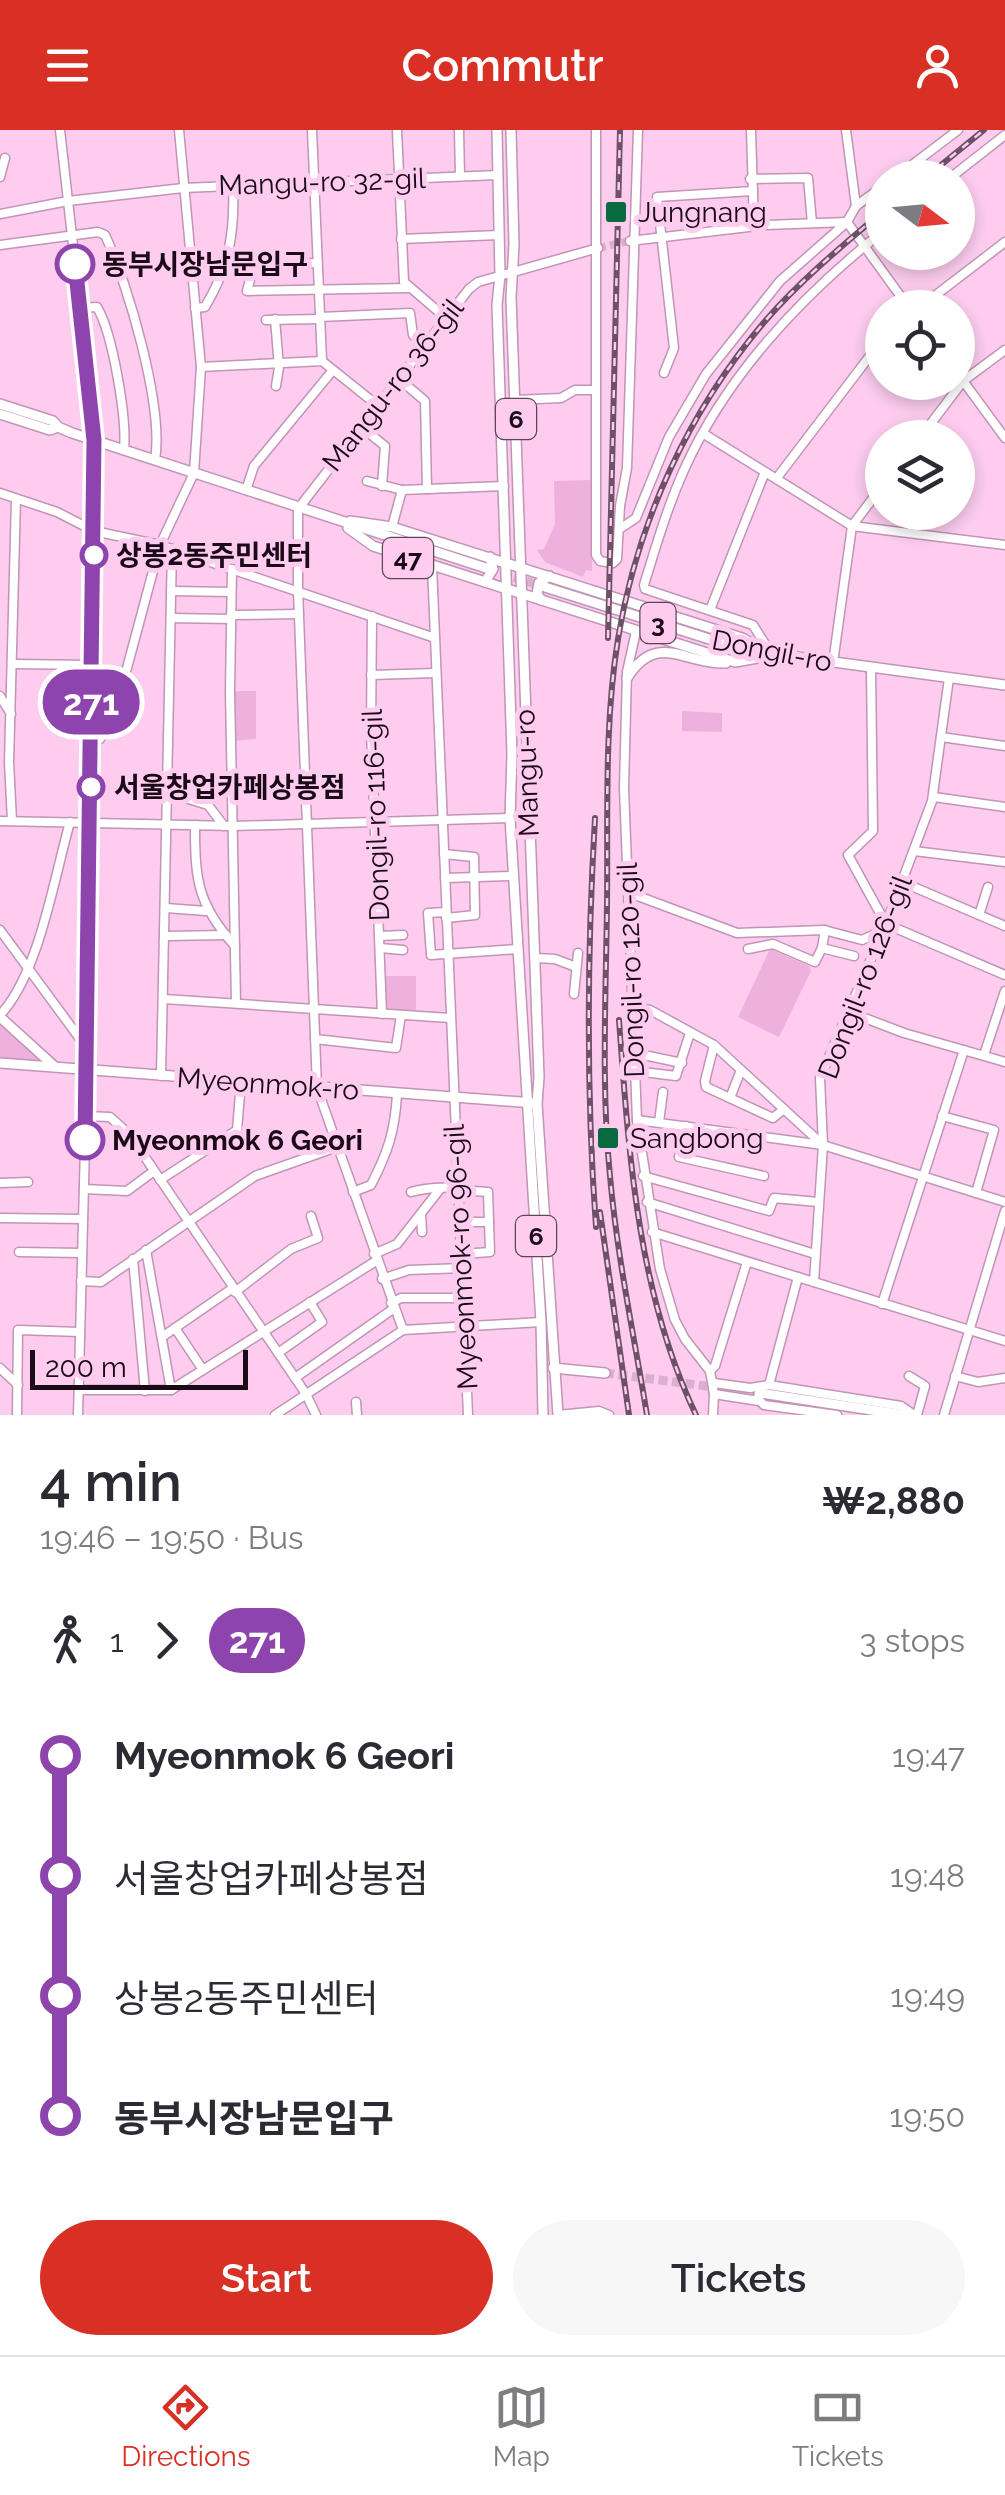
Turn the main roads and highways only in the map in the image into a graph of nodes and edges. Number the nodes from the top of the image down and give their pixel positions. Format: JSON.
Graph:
{"nodes":[{"id":1,"x":497,"y":130,"type":"edge"},
{"id":2,"x":511,"y":130,"type":"edge"},
{"id":3,"x":0,"y":404,"type":"edge"},
{"id":4,"x":0,"y":414,"type":"edge"},
{"id":5,"x":58,"y":427,"type":"junction"},
{"id":6,"x":337,"y":521,"type":"junction"},
{"id":7,"x":490,"y":557,"type":"junction"},
{"id":8,"x":507,"y":562,"type":"junction"},
{"id":9,"x":520,"y":566,"type":"junction"},
{"id":10,"x":486,"y":568,"type":"tunnel mouth"},
{"id":11,"x":550,"y":576,"type":"junction"},
{"id":12,"x":484,"y":582,"type":"junction"},
{"id":13,"x":545,"y":587,"type":"tunnel mouth"},
{"id":14,"x":508,"y":590,"type":"junction"},
{"id":15,"x":520,"y":594,"type":"junction"},
{"id":16,"x":543,"y":601,"type":"junction"},
{"id":17,"x":772,"y":655,"type":"junction"},
{"id":18,"x":735,"y":662,"type":"junction"},
{"id":19,"x":626,"y":678,"type":"road end"},
{"id":20,"x":1005,"y":685,"type":"edge"},
{"id":21,"x":0,"y":1016,"type":"edge"},
{"id":22,"x":0,"y":1063,"type":"edge"},
{"id":23,"x":54,"y":1066,"type":"junction"},
{"id":24,"x":532,"y":1103,"type":"junction"},
{"id":25,"x":549,"y":1368,"type":"junction"},
{"id":26,"x":605,"y":1373,"type":"tunnel mouth"},
{"id":27,"x":762,"y":1391,"type":"tunnel mouth"},
{"id":28,"x":543,"y":1415,"type":"edge"},
{"id":29,"x":558,"y":1415,"type":"edge"},
{"id":30,"x":904,"y":1415,"type":"edge"}],
"edges":[{"from":1,"to":8,"type":"main road","number":"6"},
{"from":2,"to":9,"type":"main road","name":"Mangu-ro","number":"6"},
{"from":3,"to":5,"type":"main road"},
{"from":4,"to":5,"type":"main road"},
{"from":5,"to":6,"type":"main road"},
{"from":6,"to":7,"type":"main road"},
{"from":6,"to":10,"type":"main road"},
{"from":6,"to":12,"type":"main road","number":"47"},
{"from":7,"to":8,"type":"main road"},
{"from":7,"to":12,"type":"main road"},
{"from":8,"to":9,"type":"main road"},
{"from":8,"to":14,"type":"main road","name":"Mangu-ro"},
{"from":9,"to":11,"type":"main road"},
{"from":9,"to":15,"type":"main road","name":"Mangu-ro","number":"6"},
{"from":11,"to":16,"type":"main road"},
{"from":11,"to":17,"type":"main road"},
{"from":12,"to":14,"type":"main road","number":"47"},
{"from":13,"to":17,"type":"main road","name":"Dongil-ro","number":"3"},
{"from":14,"to":15,"type":"main road","number":"47"},
{"from":14,"to":24,"type":"main road","name":"Mangu-ro","number":"6"},
{"from":15,"to":16,"type":"main road"},
{"from":15,"to":24,"type":"main road","name":"Mangu-ro","number":"6"},
{"from":16,"to":18,"type":"main road"},
{"from":17,"to":18,"type":"main road"},
{"from":17,"to":20,"type":"main road","name":"Dongil-ro","number":"3"},
{"from":18,"to":19,"type":"main road"},
{"from":21,"to":23,"type":"main road"},
{"from":22,"to":23,"type":"main road","name":"Myeonmok-ro"},
{"from":23,"to":24,"type":"main road","name":"Myeonmok-ro"},
{"from":24,"to":25,"type":"main road","name":"Mangu-ro","number":"6"},
{"from":24,"to":25,"type":"main road","name":"Mangu-ro","number":"6"},
{"from":25,"to":26,"type":"main road"},
{"from":25,"to":28,"type":"main road","name":"Mangu-ro","number":"6"},
{"from":25,"to":29,"type":"main road","name":"Mangu-ro","number":"6"},
{"from":27,"to":30,"type":"main road"}]}
